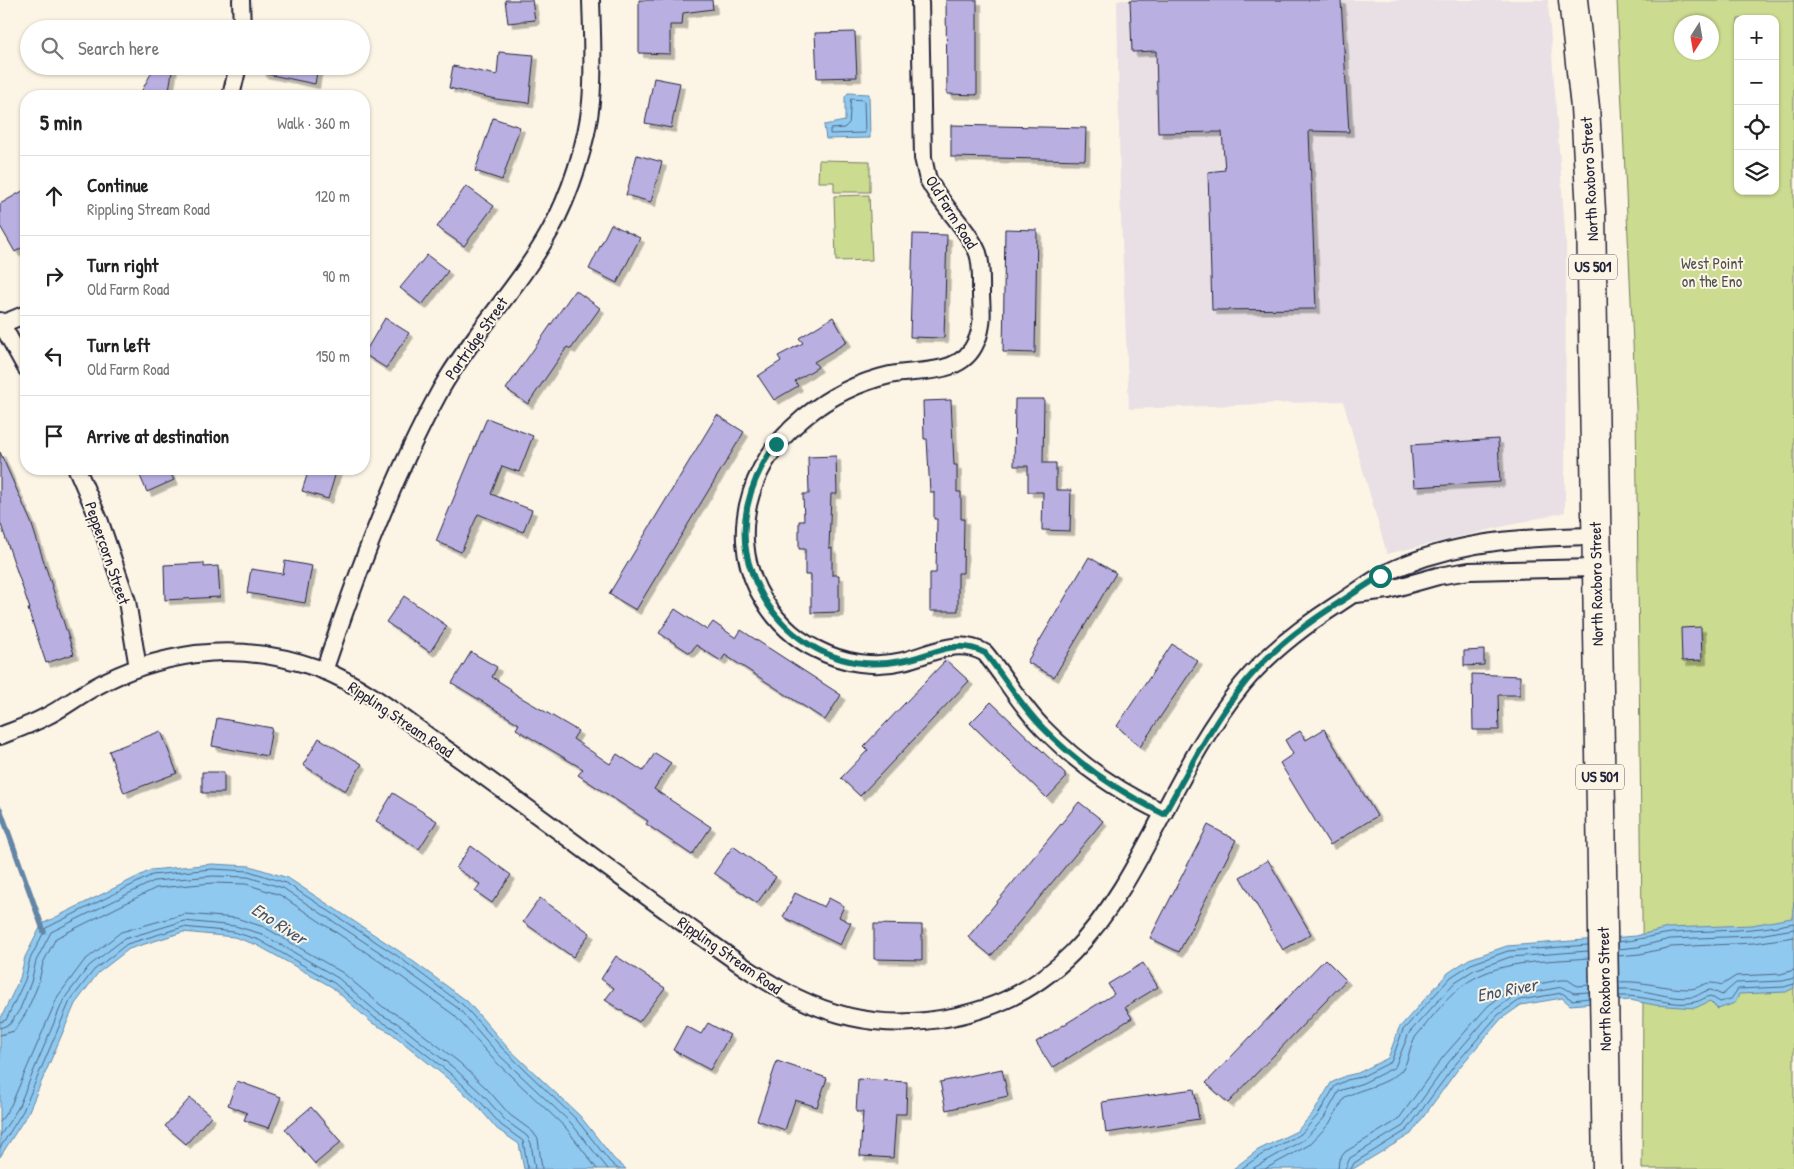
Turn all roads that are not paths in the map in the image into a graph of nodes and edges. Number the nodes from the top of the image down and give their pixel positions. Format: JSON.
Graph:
{"nodes":[{"id":1,"x":241,"y":0,"type":"edge"},
{"id":2,"x":592,"y":0,"type":"edge"},
{"id":3,"x":920,"y":0,"type":"edge"},
{"id":4,"x":1573,"y":0,"type":"edge"},
{"id":5,"x":242,"y":20,"type":"edge"},
{"id":6,"x":236,"y":75,"type":"edge"},
{"id":7,"x":233,"y":90,"type":"edge"},
{"id":8,"x":20,"y":316,"type":"edge"},
{"id":9,"x":1,"y":323,"type":"edge"},
{"id":10,"x":20,"y":357,"type":"edge"},
{"id":11,"x":79,"y":475,"type":"edge"},
{"id":12,"x":1595,"y":536,"type":"junction"},
{"id":13,"x":1596,"y":568,"type":"junction"},
{"id":14,"x":1354,"y":594,"type":"junction"},
{"id":15,"x":138,"y":668,"type":"junction"},
{"id":16,"x":324,"y":670,"type":"junction"},
{"id":17,"x":0,"y":736,"type":"edge"},
{"id":18,"x":1164,"y":814,"type":"junction"},
{"id":19,"x":1607,"y":1169,"type":"edge"}],
"edges":[{"from":1,"to":5,"type":"street"},
{"from":2,"to":16,"type":"street","name":"Partridge Street"},
{"from":3,"to":18,"type":"street","name":"Old Farm Road"},
{"from":4,"to":12,"type":"highway","name":"North Roxboro Street","number":"US 501"},
{"from":6,"to":7,"type":"street"},
{"from":8,"to":9,"type":"street"},
{"from":9,"to":10,"type":"street"},
{"from":11,"to":15,"type":"street","name":"Peppercorn Street"},
{"from":12,"to":13,"type":"highway","name":"North Roxboro Street","number":"US 501"},
{"from":12,"to":14,"type":"street","name":"Rippling Stream Road"},
{"from":13,"to":14,"type":"street","name":"Rippling Stream Road"},
{"from":13,"to":19,"type":"highway","name":"North Roxboro Street","number":"US 501"},
{"from":14,"to":18,"type":"street","name":"Rippling Stream Road"},
{"from":15,"to":16,"type":"street","name":"Rippling Stream Road"},
{"from":15,"to":17,"type":"street","name":"Rippling Stream Road"},
{"from":16,"to":18,"type":"street","name":"Rippling Stream Road"}]}
